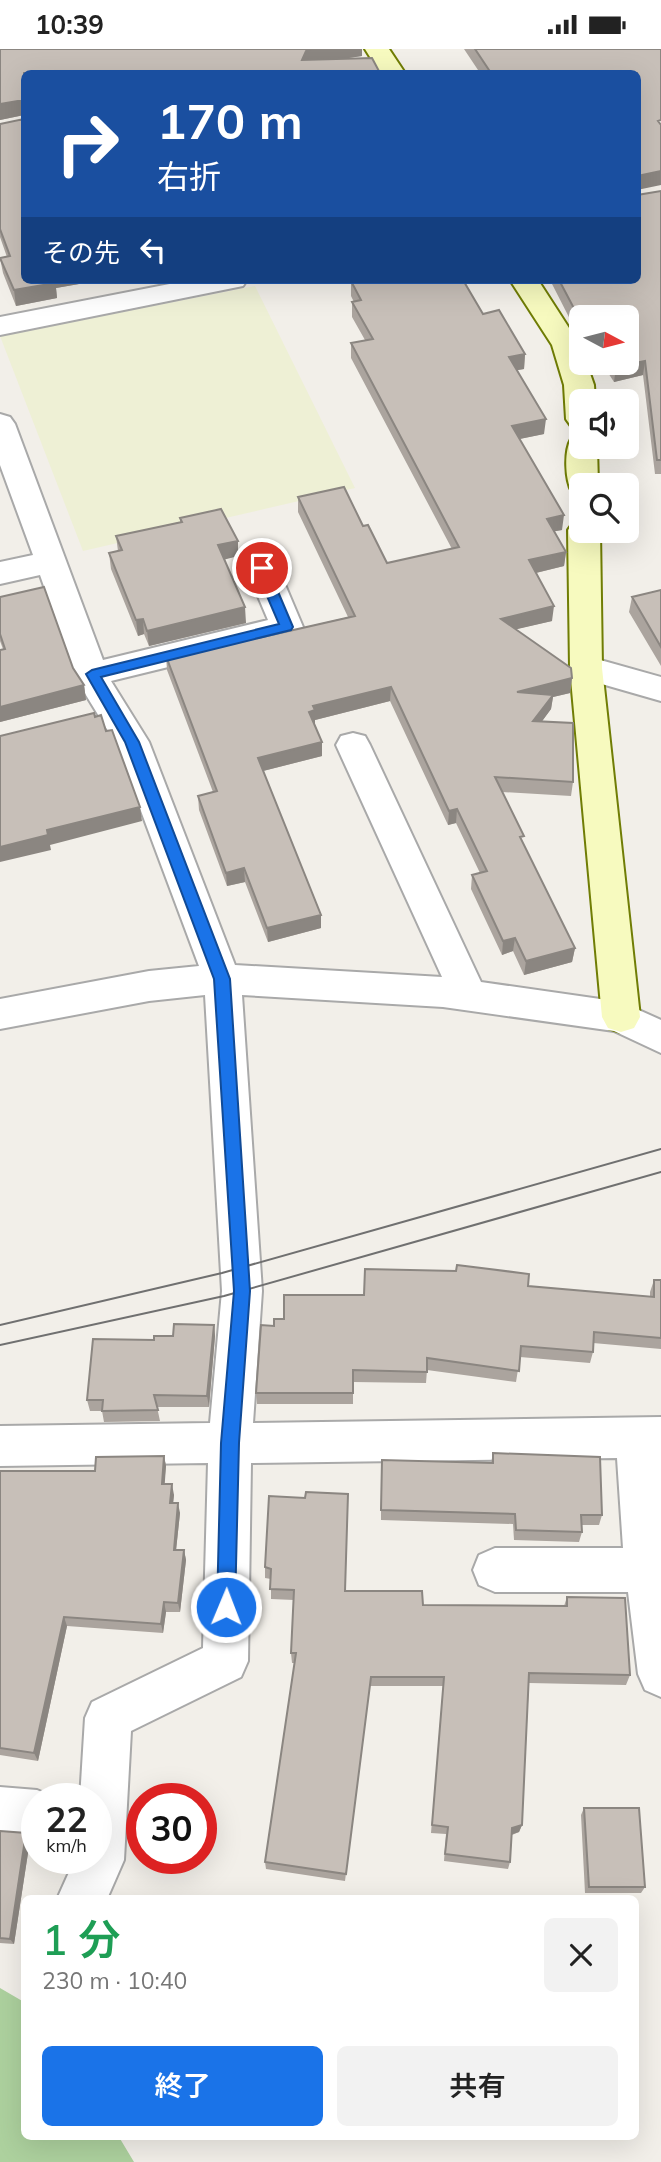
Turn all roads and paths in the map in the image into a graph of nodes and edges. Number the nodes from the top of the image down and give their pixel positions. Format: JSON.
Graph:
{"nodes":[{"id":1,"x":385,"y":61,"type":"edge"},
{"id":2,"x":358,"y":66,"type":"edge"},
{"id":3,"x":213,"y":284,"type":"edge"},
{"id":4,"x":527,"y":284,"type":"edge"},
{"id":5,"x":0,"y":326,"type":"edge"},
{"id":6,"x":579,"y":389,"type":"edge"},
{"id":7,"x":0,"y":424,"type":"edge"},
{"id":8,"x":584,"y":543,"type":"edge"},
{"id":9,"x":50,"y":562,"type":"junction"},
{"id":10,"x":262,"y":568,"type":"dead end"},
{"id":11,"x":0,"y":573,"type":"edge"},
{"id":12,"x":586,"y":668,"type":"junction"},
{"id":13,"x":92,"y":674,"type":"junction"},
{"id":14,"x":658,"y":686,"type":"edge"},
{"id":15,"x":111,"y":709,"type":"junction"},
{"id":16,"x":74,"y":718,"type":"edge"},
{"id":17,"x":353,"y":745,"type":"dead end"},
{"id":18,"x":222,"y":979,"type":"junction"},
{"id":19,"x":469,"y":996,"type":"junction"},
{"id":20,"x":0,"y":1014,"type":"edge"},
{"id":21,"x":621,"y":1017,"type":"junction"},
{"id":22,"x":661,"y":1038,"type":"edge"},
{"id":23,"x":649,"y":1437,"type":"edge"},
{"id":24,"x":230,"y":1443,"type":"junction"},
{"id":25,"x":0,"y":1446,"type":"edge"},
{"id":26,"x":495,"y":1570,"type":"dead end"},
{"id":27,"x":647,"y":1570,"type":"junction"},
{"id":28,"x":661,"y":1674,"type":"edge"},
{"id":29,"x":102,"y":1783,"type":"edge"},
{"id":30,"x":0,"y":1811,"type":"edge"},
{"id":31,"x":21,"y":1813,"type":"edge"},
{"id":32,"x":93,"y":1874,"type":"edge"},
{"id":33,"x":83,"y":1895,"type":"edge"}],
"edges":[{"from":1,"to":2,"type":"street"},
{"from":3,"to":5,"type":"street"},
{"from":4,"to":6,"type":"street"},
{"from":7,"to":9,"type":"street"},
{"from":8,"to":12,"type":"street"},
{"from":9,"to":11,"type":"street"},
{"from":9,"to":13,"type":"street"},
{"from":10,"to":13,"type":"street"},
{"from":12,"to":14,"type":"street"},
{"from":12,"to":21,"type":"street"},
{"from":13,"to":15,"type":"street"},
{"from":15,"to":16,"type":"street"},
{"from":15,"to":18,"type":"street"},
{"from":17,"to":19,"type":"street"},
{"from":18,"to":19,"type":"street"},
{"from":18,"to":20,"type":"street"},
{"from":18,"to":24,"type":"street"},
{"from":19,"to":21,"type":"street"},
{"from":21,"to":22,"type":"street"},
{"from":23,"to":24,"type":"street"},
{"from":23,"to":27,"type":"street"},
{"from":24,"to":25,"type":"street"},
{"from":24,"to":29,"type":"street"},
{"from":26,"to":27,"type":"street"},
{"from":27,"to":28,"type":"street"},
{"from":30,"to":31,"type":"street"},
{"from":32,"to":33,"type":"street"}]}
